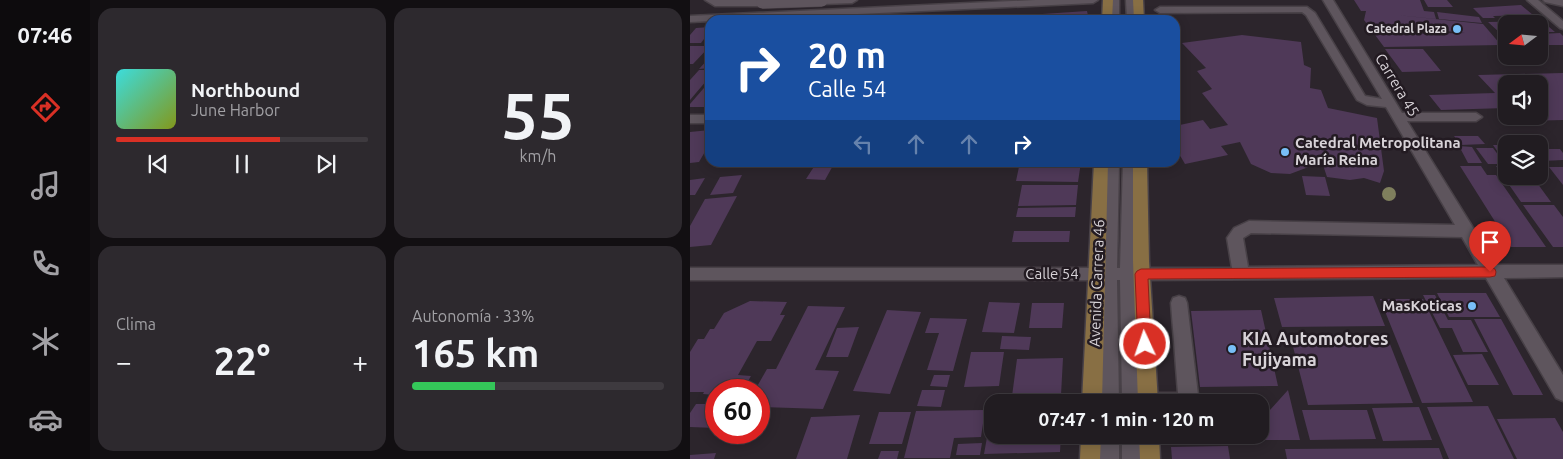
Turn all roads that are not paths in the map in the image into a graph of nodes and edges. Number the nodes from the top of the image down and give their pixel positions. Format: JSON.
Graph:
{"nodes":[{"id":1,"x":852,"y":0,"type":"edge"},
{"id":2,"x":1093,"y":0,"type":"edge"},
{"id":3,"x":1108,"y":0,"type":"edge"},
{"id":4,"x":1114,"y":0,"type":"edge"},
{"id":5,"x":1131,"y":0,"type":"edge"},
{"id":6,"x":1138,"y":0,"type":"edge"},
{"id":7,"x":1328,"y":0,"type":"edge"},
{"id":8,"x":1532,"y":0,"type":"edge"},
{"id":9,"x":1548,"y":0,"type":"edge"},
{"id":10,"x":786,"y":1,"type":"edge"},
{"id":11,"x":822,"y":1,"type":"edge"},
{"id":12,"x":713,"y":2,"type":"edge"},
{"id":13,"x":774,"y":2,"type":"dead end"},
{"id":14,"x":1563,"y":2,"type":"edge"},
{"id":15,"x":1228,"y":4,"type":"edge"},
{"id":16,"x":900,"y":5,"type":"edge"},
{"id":17,"x":1160,"y":10,"type":"dead end"},
{"id":18,"x":713,"y":15,"type":"edge"},
{"id":19,"x":763,"y":15,"type":"joint"},
{"id":20,"x":776,"y":15,"type":"junction"},
{"id":21,"x":1107,"y":15,"type":"edge"},
{"id":22,"x":1114,"y":15,"type":"edge"},
{"id":23,"x":1132,"y":15,"type":"edge"},
{"id":24,"x":1139,"y":15,"type":"edge"},
{"id":25,"x":705,"y":18,"type":"edge"},
{"id":26,"x":690,"y":19,"type":"edge"},
{"id":27,"x":1563,"y":26,"type":"edge"},
{"id":28,"x":1390,"y":104,"type":"junction"},
{"id":29,"x":1398,"y":117,"type":"junction"},
{"id":30,"x":1476,"y":118,"type":"dead end"},
{"id":31,"x":705,"y":119,"type":"edge"},
{"id":32,"x":690,"y":120,"type":"edge"},
{"id":33,"x":1101,"y":167,"type":"edge"},
{"id":34,"x":1112,"y":167,"type":"edge"},
{"id":35,"x":1130,"y":167,"type":"edge"},
{"id":36,"x":1140,"y":167,"type":"edge"},
{"id":37,"x":1466,"y":231,"type":"junction"},
{"id":38,"x":1563,"y":271,"type":"edge"},
{"id":39,"x":1490,"y":272,"type":"junction"},
{"id":40,"x":690,"y":274,"type":"edge"},
{"id":41,"x":1103,"y":274,"type":"junction"},
{"id":42,"x":1135,"y":274,"type":"junction"},
{"id":43,"x":1241,"y":274,"type":"junction"},
{"id":44,"x":1179,"y":303,"type":"dead end"},
{"id":45,"x":1563,"y":392,"type":"edge"},
{"id":46,"x":1093,"y":394,"type":"edge"},
{"id":47,"x":1109,"y":394,"type":"edge"},
{"id":48,"x":1142,"y":394,"type":"edge"},
{"id":49,"x":1189,"y":394,"type":"edge"},
{"id":50,"x":1091,"y":444,"type":"edge"},
{"id":51,"x":1109,"y":444,"type":"edge"},
{"id":52,"x":1132,"y":444,"type":"edge"},
{"id":53,"x":1149,"y":444,"type":"edge"},
{"id":54,"x":1090,"y":459,"type":"edge"},
{"id":55,"x":1109,"y":459,"type":"edge"},
{"id":56,"x":1132,"y":459,"type":"edge"},
{"id":57,"x":1150,"y":459,"type":"edge"}],
"edges":[{"from":1,"to":11,"type":"street"},
{"from":2,"to":16,"type":"street"},
{"from":3,"to":21,"type":"main road"},
{"from":4,"to":22,"type":"street"},
{"from":5,"to":23,"type":"street"},
{"from":6,"to":24,"type":"main road"},
{"from":7,"to":28,"type":"street","name":"Carrera 45"},
{"from":8,"to":27,"type":"street"},
{"from":9,"to":14,"type":"street"},
{"from":10,"to":20,"type":"street"},
{"from":11,"to":12,"type":"street","bridge":true},
{"from":12,"to":18,"type":"street"},
{"from":13,"to":19,"type":"street"},
{"from":15,"to":17,"type":"street"},
{"from":15,"to":28,"type":"street"},
{"from":16,"to":20,"type":"street"},
{"from":19,"to":20,"type":"street"},
{"from":25,"to":26,"type":"street"},
{"from":28,"to":29,"type":"street","name":"Carrera 45"},
{"from":29,"to":30,"type":"street"},
{"from":29,"to":37,"type":"street","name":"Carrera 45"},
{"from":31,"to":32,"type":"street"},
{"from":33,"to":41,"type":"main road","name":"Avenida Carrera 46"},
{"from":34,"to":41,"type":"street"},
{"from":35,"to":42,"type":"street"},
{"from":36,"to":42,"type":"main road"},
{"from":37,"to":39,"type":"street","name":"Carrera 45"},
{"from":37,"to":43,"type":"street"},
{"from":38,"to":39,"type":"street","name":"Calle 54"},
{"from":39,"to":43,"type":"street","name":"Calle 54"},
{"from":39,"to":45,"type":"street","name":"Carrera 45"},
{"from":40,"to":41,"type":"street","name":"Calle 54"},
{"from":41,"to":42,"type":"street","name":"Calle 54"},
{"from":41,"to":46,"type":"main road","name":"Avenida Carrera 46"},
{"from":41,"to":47,"type":"street"},
{"from":42,"to":43,"type":"street","name":"Calle 54"},
{"from":42,"to":48,"type":"main road"},
{"from":44,"to":49,"type":"street"},
{"from":50,"to":54,"type":"main road"},
{"from":51,"to":55,"type":"street"},
{"from":52,"to":56,"type":"street"},
{"from":53,"to":57,"type":"main road"}]}
